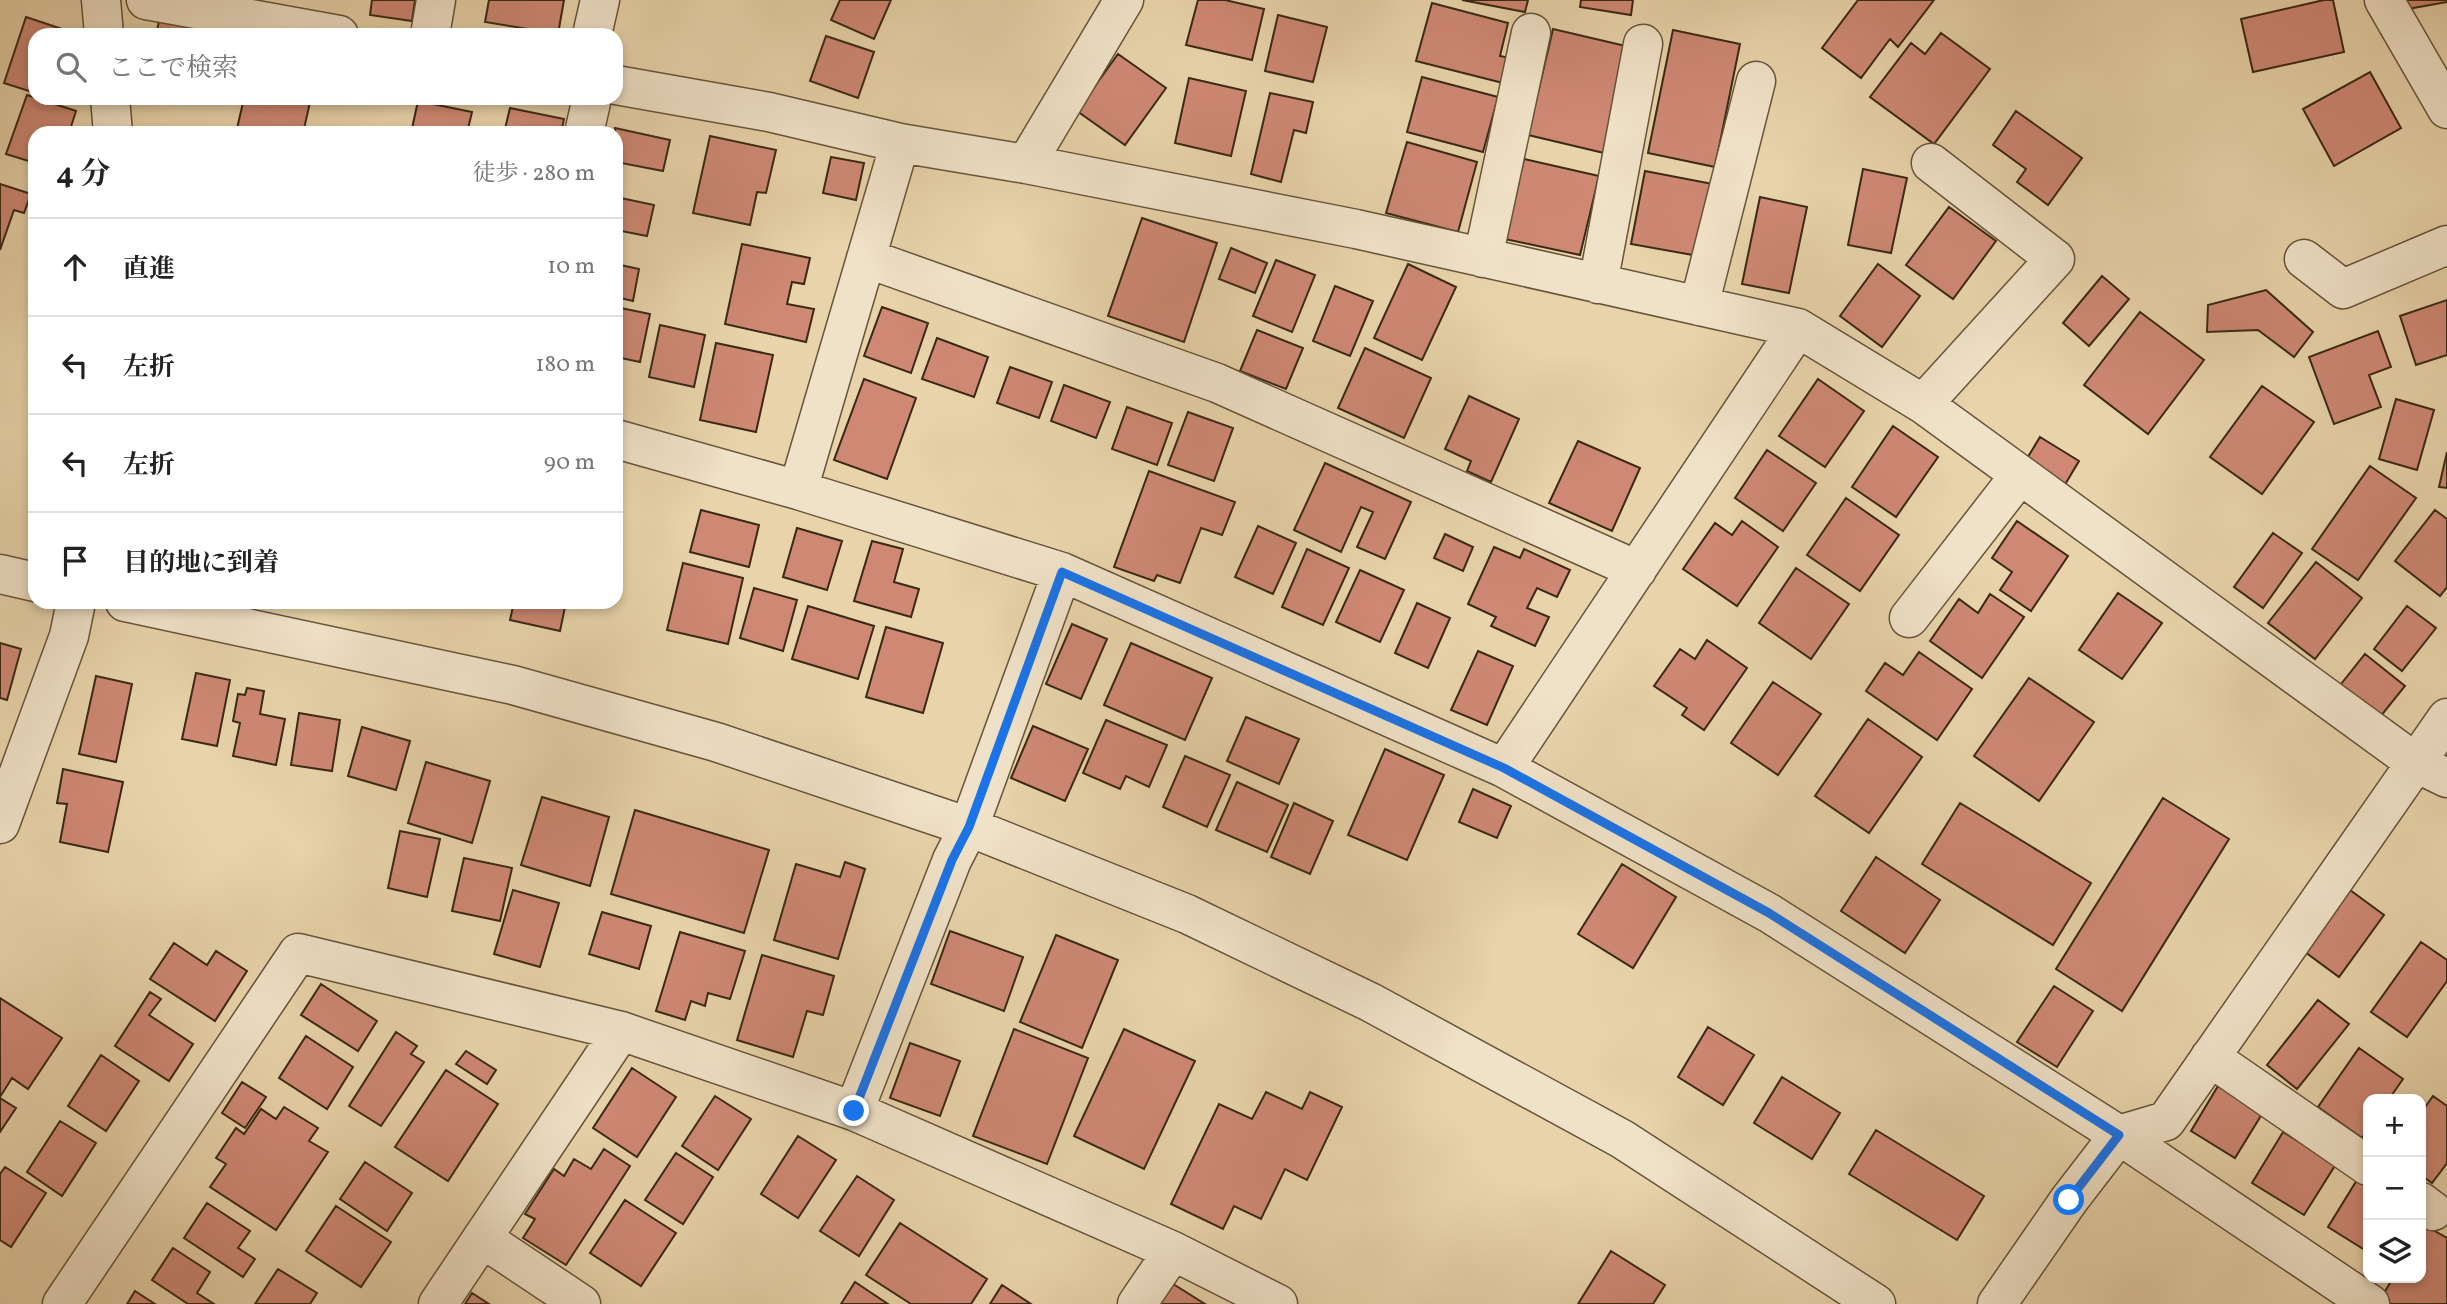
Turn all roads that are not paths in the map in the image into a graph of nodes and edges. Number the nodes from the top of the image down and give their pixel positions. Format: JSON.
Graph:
{"nodes":[{"id":1,"x":102,"y":0,"type":"edge"},
{"id":2,"x":146,"y":0,"type":"edge"},
{"id":3,"x":436,"y":0,"type":"edge"},
{"id":4,"x":600,"y":0,"type":"edge"},
{"id":5,"x":1124,"y":0,"type":"edge"},
{"id":6,"x":2384,"y":0,"type":"edge"},
{"id":7,"x":104,"y":28,"type":"edge"},
{"id":8,"x":300,"y":28,"type":"edge"},
{"id":9,"x":431,"y":28,"type":"edge"},
{"id":10,"x":594,"y":28,"type":"edge"},
{"id":11,"x":1531,"y":33,"type":"dead end"},
{"id":12,"x":1643,"y":44,"type":"dead end"},
{"id":13,"x":1756,"y":80,"type":"dead end"},
{"id":14,"x":623,"y":86,"type":"edge"},
{"id":15,"x":111,"y":105,"type":"edge"},
{"id":16,"x":590,"y":105,"type":"edge"},
{"id":17,"x":2447,"y":109,"type":"edge"},
{"id":18,"x":112,"y":126,"type":"edge"},
{"id":19,"x":586,"y":126,"type":"edge"},
{"id":20,"x":900,"y":143,"type":"junction"},
{"id":21,"x":1931,"y":163,"type":"dead end"},
{"id":22,"x":1026,"y":164,"type":"junction"},
{"id":23,"x":2447,"y":245,"type":"edge"},
{"id":24,"x":866,"y":258,"type":"junction"},
{"id":25,"x":1483,"y":258,"type":"junction"},
{"id":26,"x":2304,"y":259,"type":"dead end"},
{"id":27,"x":1598,"y":284,"type":"junction"},
{"id":28,"x":1699,"y":306,"type":"junction"},
{"id":29,"x":1798,"y":328,"type":"junction"},
{"id":30,"x":1923,"y":404,"type":"junction"},
{"id":31,"x":623,"y":441,"type":"edge"},
{"id":32,"x":2020,"y":475,"type":"junction"},
{"id":33,"x":798,"y":490,"type":"junction"},
{"id":34,"x":1637,"y":570,"type":"junction"},
{"id":35,"x":1062,"y":572,"type":"junction"},
{"id":36,"x":0,"y":574,"type":"edge"},
{"id":37,"x":28,"y":580,"type":"edge"},
{"id":38,"x":75,"y":609,"type":"edge"},
{"id":39,"x":158,"y":609,"type":"edge"},
{"id":40,"x":1909,"y":618,"type":"dead end"},
{"id":41,"x":2447,"y":718,"type":"edge"},
{"id":42,"x":1504,"y":768,"type":"junction"},
{"id":43,"x":2432,"y":771,"type":"edge"},
{"id":44,"x":0,"y":824,"type":"edge"},
{"id":45,"x":969,"y":827,"type":"junction"},
{"id":46,"x":621,"y":1031,"type":"junction"},
{"id":47,"x":2210,"y":1057,"type":"junction"},
{"id":48,"x":854,"y":1111,"type":"junction"},
{"id":49,"x":2119,"y":1135,"type":"junction"},
{"id":50,"x":2363,"y":1163,"type":"edge"},
{"id":51,"x":482,"y":1238,"type":"junction"},
{"id":52,"x":1173,"y":1251,"type":"junction"},
{"id":53,"x":62,"y":1304,"type":"edge"},
{"id":54,"x":438,"y":1304,"type":"edge"},
{"id":55,"x":581,"y":1304,"type":"edge"},
{"id":56,"x":1137,"y":1304,"type":"edge"},
{"id":57,"x":1278,"y":1304,"type":"edge"},
{"id":58,"x":1876,"y":1304,"type":"edge"},
{"id":59,"x":1997,"y":1304,"type":"edge"},
{"id":60,"x":2370,"y":1304,"type":"edge"}],
"edges":[{"from":1,"to":7,"type":"street"},
{"from":2,"to":8,"type":"street"},
{"from":3,"to":9,"type":"street"},
{"from":4,"to":10,"type":"street"},
{"from":5,"to":22,"type":"street"},
{"from":6,"to":17,"type":"street"},
{"from":11,"to":25,"type":"street"},
{"from":12,"to":27,"type":"street"},
{"from":13,"to":28,"type":"street"},
{"from":14,"to":20,"type":"street"},
{"from":15,"to":18,"type":"street"},
{"from":16,"to":19,"type":"street"},
{"from":20,"to":22,"type":"street"},
{"from":20,"to":24,"type":"street"},
{"from":21,"to":30,"type":"street"},
{"from":22,"to":25,"type":"street"},
{"from":23,"to":26,"type":"street"},
{"from":24,"to":33,"type":"street"},
{"from":24,"to":34,"type":"street"},
{"from":25,"to":27,"type":"street"},
{"from":27,"to":28,"type":"street"},
{"from":28,"to":29,"type":"street"},
{"from":29,"to":30,"type":"street"},
{"from":29,"to":34,"type":"street"},
{"from":30,"to":32,"type":"street"},
{"from":31,"to":33,"type":"street"},
{"from":32,"to":40,"type":"street"},
{"from":32,"to":43,"type":"street"},
{"from":33,"to":35,"type":"street"},
{"from":34,"to":42,"type":"street"},
{"from":35,"to":42,"type":"street"},
{"from":35,"to":45,"type":"street"},
{"from":36,"to":37,"type":"street"},
{"from":38,"to":44,"type":"street"},
{"from":39,"to":45,"type":"street"},
{"from":41,"to":43,"type":"street"},
{"from":42,"to":49,"type":"street"},
{"from":43,"to":47,"type":"street"},
{"from":45,"to":48,"type":"street"},
{"from":45,"to":58,"type":"street"},
{"from":46,"to":48,"type":"street"},
{"from":46,"to":51,"type":"street"},
{"from":46,"to":53,"type":"street"},
{"from":47,"to":49,"type":"street"},
{"from":47,"to":50,"type":"street"},
{"from":48,"to":52,"type":"street"},
{"from":49,"to":59,"type":"street"},
{"from":49,"to":60,"type":"street"},
{"from":51,"to":54,"type":"street"},
{"from":51,"to":55,"type":"street"},
{"from":52,"to":56,"type":"street"},
{"from":52,"to":57,"type":"street"}]}
